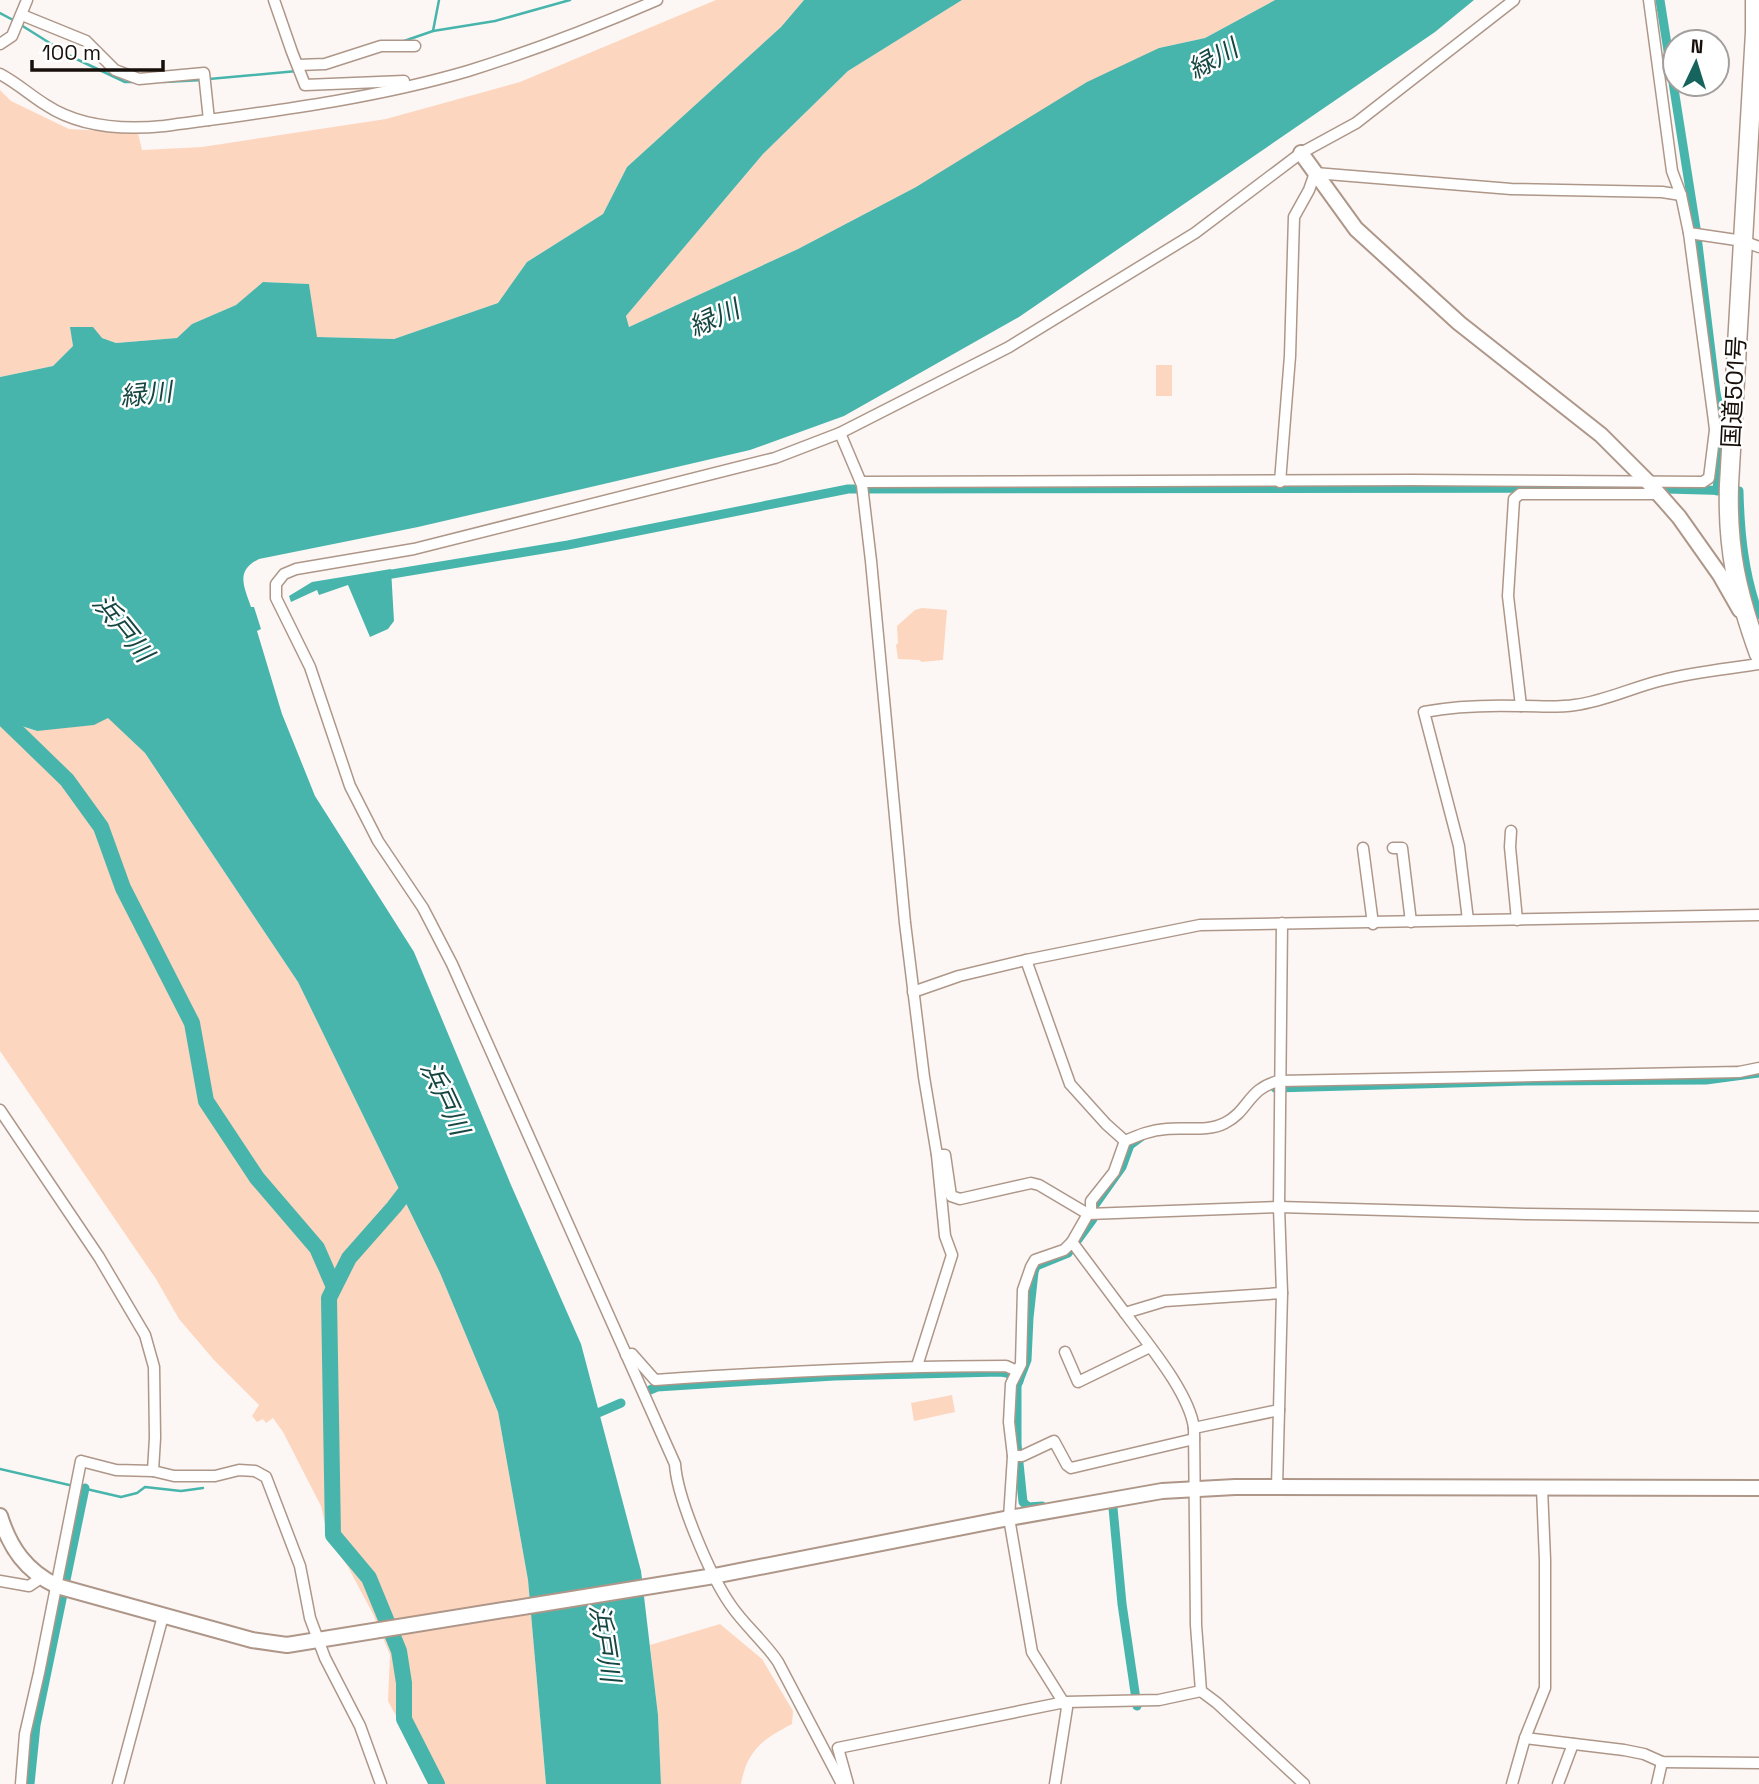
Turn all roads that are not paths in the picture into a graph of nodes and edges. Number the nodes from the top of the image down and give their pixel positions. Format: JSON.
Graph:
{"nodes":[{"id":1,"x":27,"y":0,"type":"edge"},
{"id":2,"x":275,"y":0,"type":"edge"},
{"id":3,"x":657,"y":0,"type":"edge"},
{"id":4,"x":1514,"y":0,"type":"edge"},
{"id":5,"x":1649,"y":0,"type":"edge"},
{"id":6,"x":1755,"y":0,"type":"edge"},
{"id":7,"x":22,"y":15,"type":"junction"},
{"id":8,"x":0,"y":44,"type":"edge"},
{"id":9,"x":415,"y":46,"type":"dead end"},
{"id":10,"x":298,"y":65,"type":"junction"},
{"id":11,"x":0,"y":74,"type":"edge"},
{"id":12,"x":429,"y":81,"type":"junction"},
{"id":13,"x":209,"y":120,"type":"junction"},
{"id":14,"x":1301,"y":153,"type":"junction"},
{"id":15,"x":1315,"y":173,"type":"junction"},
{"id":16,"x":1681,"y":195,"type":"junction"},
{"id":17,"x":1693,"y":234,"type":"junction"},
{"id":18,"x":1751,"y":244,"type":"edge"},
{"id":19,"x":840,"y":433,"type":"junction"},
{"id":20,"x":1280,"y":482,"type":"junction"},
{"id":21,"x":862,"y":487,"type":"junction"},
{"id":22,"x":1653,"y":489,"type":"junction"},
{"id":23,"x":1750,"y":629,"type":"junction"},
{"id":24,"x":1759,"y":654,"type":"edge"},
{"id":25,"x":1759,"y":664,"type":"edge"},
{"id":26,"x":1521,"y":706,"type":"junction"},
{"id":27,"x":1511,"y":831,"type":"dead end"},
{"id":28,"x":1363,"y":848,"type":"dead end"},
{"id":29,"x":1393,"y":848,"type":"dead end"},
{"id":30,"x":1759,"y":915,"type":"edge"},
{"id":31,"x":1468,"y":920,"type":"junction"},
{"id":32,"x":1517,"y":920,"type":"junction"},
{"id":33,"x":1411,"y":922,"type":"junction"},
{"id":34,"x":1282,"y":923,"type":"junction"},
{"id":35,"x":1373,"y":924,"type":"junction"},
{"id":36,"x":1026,"y":960,"type":"junction"},
{"id":37,"x":913,"y":992,"type":"junction"},
{"id":38,"x":1759,"y":1068,"type":"edge"},
{"id":39,"x":1279,"y":1086,"type":"junction"},
{"id":40,"x":0,"y":1110,"type":"edge"},
{"id":41,"x":1125,"y":1141,"type":"junction"},
{"id":42,"x":937,"y":1156,"type":"junction"},
{"id":43,"x":1279,"y":1207,"type":"junction"},
{"id":44,"x":1089,"y":1214,"type":"junction"},
{"id":45,"x":1759,"y":1217,"type":"edge"},
{"id":46,"x":1074,"y":1244,"type":"junction"},
{"id":47,"x":1282,"y":1293,"type":"junction"},
{"id":48,"x":1125,"y":1313,"type":"junction"},
{"id":49,"x":1150,"y":1347,"type":"junction"},
{"id":50,"x":626,"y":1354,"type":"junction"},
{"id":51,"x":1070,"y":1355,"type":"dead end"},
{"id":52,"x":916,"y":1366,"type":"junction"},
{"id":53,"x":1015,"y":1375,"type":"junction"},
{"id":54,"x":1279,"y":1410,"type":"junction"},
{"id":55,"x":1194,"y":1428,"type":"junction"},
{"id":56,"x":1194,"y":1439,"type":"junction"},
{"id":57,"x":1017,"y":1456,"type":"junction"},
{"id":58,"x":153,"y":1471,"type":"junction"},
{"id":59,"x":1277,"y":1487,"type":"junction"},
{"id":60,"x":1195,"y":1488,"type":"junction"},
{"id":61,"x":1542,"y":1488,"type":"junction"},
{"id":62,"x":1759,"y":1488,"type":"edge"},
{"id":63,"x":0,"y":1516,"type":"edge"},
{"id":64,"x":1009,"y":1518,"type":"junction"},
{"id":65,"x":708,"y":1577,"type":"junction"},
{"id":66,"x":41,"y":1578,"type":"junction"},
{"id":67,"x":0,"y":1581,"type":"edge"},
{"id":68,"x":63,"y":1588,"type":"junction"},
{"id":69,"x":163,"y":1616,"type":"junction"},
{"id":70,"x":326,"y":1640,"type":"junction"},
{"id":71,"x":1201,"y":1691,"type":"junction"},
{"id":72,"x":1065,"y":1702,"type":"junction"},
{"id":73,"x":1525,"y":1738,"type":"junction"},
{"id":74,"x":1573,"y":1744,"type":"junction"},
{"id":75,"x":1662,"y":1762,"type":"junction"},
{"id":76,"x":1759,"y":1763,"type":"edge"},
{"id":77,"x":21,"y":1784,"type":"edge"},
{"id":78,"x":118,"y":1784,"type":"edge"},
{"id":79,"x":381,"y":1784,"type":"edge"},
{"id":80,"x":842,"y":1784,"type":"edge"},
{"id":81,"x":848,"y":1784,"type":"edge"},
{"id":82,"x":1055,"y":1784,"type":"edge"},
{"id":83,"x":1304,"y":1784,"type":"edge"},
{"id":84,"x":1512,"y":1784,"type":"edge"},
{"id":85,"x":1558,"y":1784,"type":"edge"},
{"id":86,"x":1657,"y":1784,"type":"edge"}],
"edges":[{"from":1,"to":7,"type":"street"},
{"from":2,"to":10,"type":"street"},
{"from":3,"to":12,"type":"street"},
{"from":4,"to":14,"type":"street"},
{"from":5,"to":16,"type":"street"},
{"from":6,"to":18,"type":"highway","name":"国道501号"},
{"from":7,"to":8,"type":"street"},
{"from":7,"to":13,"type":"street"},
{"from":9,"to":10,"type":"street"},
{"from":10,"to":12,"type":"street"},
{"from":11,"to":13,"type":"street"},
{"from":12,"to":13,"type":"street"},
{"from":14,"to":15,"type":"street"},
{"from":14,"to":19,"type":"street"},
{"from":15,"to":16,"type":"street"},
{"from":15,"to":20,"type":"street"},
{"from":15,"to":22,"type":"street"},
{"from":16,"to":17,"type":"street"},
{"from":17,"to":18,"type":"street"},
{"from":17,"to":22,"type":"street"},
{"from":18,"to":23,"type":"highway","name":"国道501号"},
{"from":19,"to":21,"type":"street"},
{"from":19,"to":50,"type":"street"},
{"from":20,"to":21,"type":"street"},
{"from":20,"to":22,"type":"street"},
{"from":21,"to":37,"type":"street"},
{"from":22,"to":23,"type":"street"},
{"from":22,"to":26,"type":"street"},
{"from":23,"to":24,"type":"highway","name":"国道501号"},
{"from":25,"to":26,"type":"street"},
{"from":26,"to":31,"type":"street"},
{"from":27,"to":32,"type":"street"},
{"from":28,"to":35,"type":"street"},
{"from":29,"to":33,"type":"street"},
{"from":30,"to":32,"type":"street"},
{"from":31,"to":32,"type":"street"},
{"from":31,"to":33,"type":"street"},
{"from":33,"to":35,"type":"street"},
{"from":34,"to":35,"type":"street"},
{"from":34,"to":36,"type":"street"},
{"from":34,"to":39,"type":"street"},
{"from":36,"to":37,"type":"street"},
{"from":36,"to":41,"type":"street"},
{"from":37,"to":42,"type":"street"},
{"from":38,"to":39,"type":"street"},
{"from":39,"to":41,"type":"street"},
{"from":39,"to":43,"type":"street"},
{"from":40,"to":58,"type":"street"},
{"from":41,"to":44,"type":"street"},
{"from":42,"to":44,"type":"street"},
{"from":42,"to":52,"type":"street"},
{"from":43,"to":44,"type":"street"},
{"from":43,"to":45,"type":"street"},
{"from":43,"to":47,"type":"street"},
{"from":44,"to":46,"type":"street"},
{"from":46,"to":48,"type":"street"},
{"from":46,"to":53,"type":"street"},
{"from":47,"to":48,"type":"street"},
{"from":47,"to":54,"type":"street"},
{"from":48,"to":49,"type":"street"},
{"from":49,"to":51,"type":"street"},
{"from":49,"to":55,"type":"street"},
{"from":50,"to":52,"type":"street"},
{"from":50,"to":65,"type":"street"},
{"from":52,"to":53,"type":"street"},
{"from":53,"to":57,"type":"street"},
{"from":54,"to":55,"type":"street"},
{"from":54,"to":59,"type":"street"},
{"from":55,"to":56,"type":"street"},
{"from":56,"to":57,"type":"street"},
{"from":56,"to":60,"type":"street"},
{"from":57,"to":64,"type":"street"},
{"from":58,"to":68,"type":"street"},
{"from":58,"to":70,"type":"street"},
{"from":59,"to":60,"type":"street"},
{"from":59,"to":61,"type":"street"},
{"from":60,"to":64,"type":"street"},
{"from":60,"to":71,"type":"street"},
{"from":61,"to":62,"type":"street"},
{"from":61,"to":73,"type":"street"},
{"from":63,"to":66,"type":"street"},
{"from":64,"to":65,"type":"street"},
{"from":64,"to":72,"type":"street"},
{"from":65,"to":70,"type":"street"},
{"from":65,"to":80,"type":"street"},
{"from":66,"to":67,"type":"street"},
{"from":66,"to":68,"type":"street"},
{"from":68,"to":69,"type":"street"},
{"from":68,"to":77,"type":"street"},
{"from":69,"to":70,"type":"street"},
{"from":69,"to":78,"type":"street"},
{"from":70,"to":79,"type":"street"},
{"from":71,"to":72,"type":"street"},
{"from":71,"to":83,"type":"street"},
{"from":72,"to":81,"type":"street"},
{"from":72,"to":82,"type":"street"},
{"from":73,"to":74,"type":"street"},
{"from":73,"to":84,"type":"street"},
{"from":74,"to":75,"type":"street"},
{"from":74,"to":85,"type":"street"},
{"from":75,"to":76,"type":"street"},
{"from":75,"to":86,"type":"street"}]}
